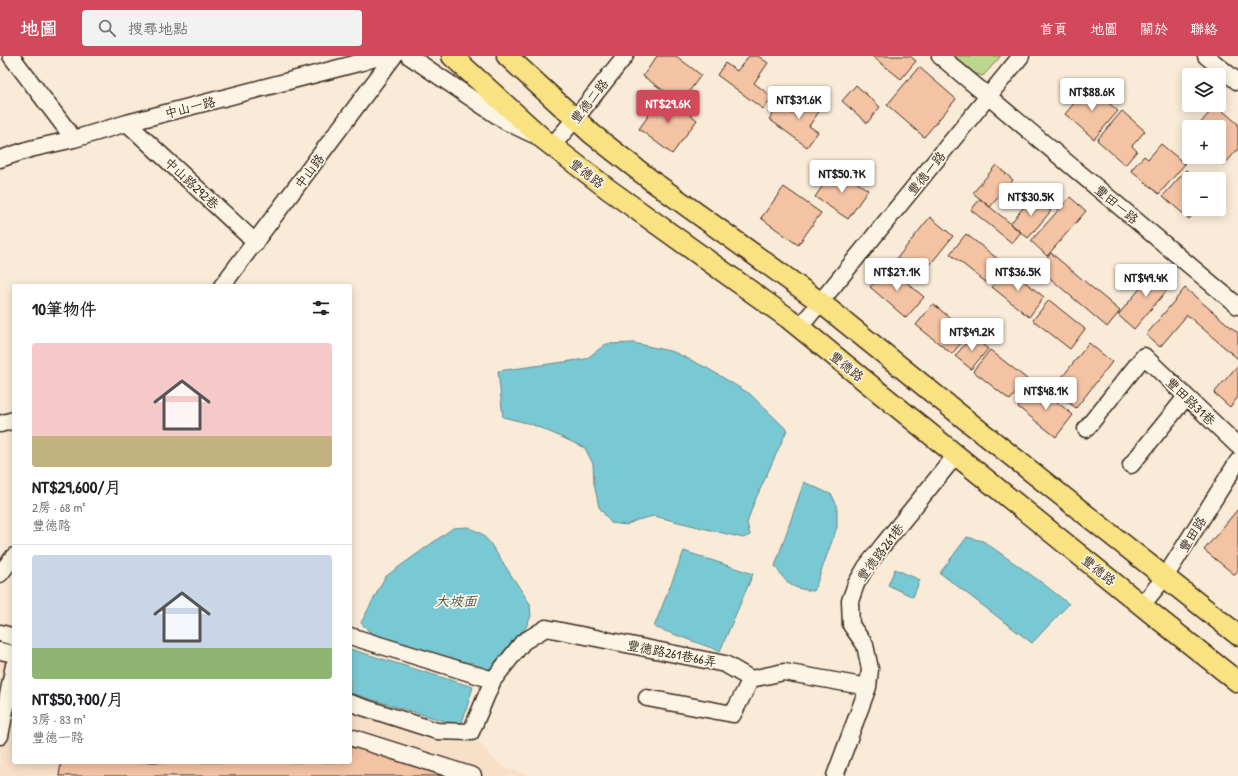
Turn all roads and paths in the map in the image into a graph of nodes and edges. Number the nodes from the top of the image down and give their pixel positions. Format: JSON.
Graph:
{"nodes":[{"id":1,"x":11,"y":56,"type":"edge"},
{"id":2,"x":381,"y":56,"type":"edge"},
{"id":3,"x":394,"y":56,"type":"edge"},
{"id":4,"x":409,"y":56,"type":"edge"},
{"id":5,"x":452,"y":56,"type":"edge"},
{"id":6,"x":508,"y":56,"type":"edge"},
{"id":7,"x":625,"y":56,"type":"edge"},
{"id":8,"x":940,"y":56,"type":"edge"},
{"id":9,"x":1021,"y":56,"type":"edge"},
{"id":10,"x":1206,"y":56,"type":"edge"},
{"id":11,"x":1238,"y":82,"type":"edge"},
{"id":12,"x":988,"y":96,"type":"junction"},
{"id":13,"x":575,"y":119,"type":"junction"},
{"id":14,"x":127,"y":123,"type":"junction"},
{"id":15,"x":74,"y":139,"type":"junction"},
{"id":16,"x":547,"y":142,"type":"junction"},
{"id":17,"x":0,"y":159,"type":"edge"},
{"id":18,"x":256,"y":243,"type":"junction"},
{"id":19,"x":224,"y":284,"type":"edge"},
{"id":20,"x":820,"y":302,"type":"junction"},
{"id":21,"x":1238,"y":306,"type":"edge"},
{"id":22,"x":800,"y":327,"type":"junction"},
{"id":23,"x":1186,"y":397,"type":"junction"},
{"id":24,"x":12,"y":421,"type":"edge"},
{"id":25,"x":0,"y":424,"type":"edge"},
{"id":26,"x":1086,"y":429,"type":"dead end"},
{"id":27,"x":1238,"y":446,"type":"edge"},
{"id":28,"x":956,"y":455,"type":"junction"},
{"id":29,"x":1238,"y":461,"type":"edge"},
{"id":30,"x":1131,"y":465,"type":"dead end"},
{"id":31,"x":12,"y":559,"type":"edge"},
{"id":32,"x":0,"y":574,"type":"edge"},
{"id":33,"x":1165,"y":577,"type":"junction"},
{"id":34,"x":1142,"y":605,"type":"junction"},
{"id":35,"x":0,"y":633,"type":"edge"},
{"id":36,"x":1238,"y":635,"type":"edge"},
{"id":37,"x":12,"y":636,"type":"edge"},
{"id":38,"x":352,"y":637,"type":"edge"},
{"id":39,"x":0,"y":651,"type":"edge"},
{"id":40,"x":12,"y":654,"type":"edge"},
{"id":41,"x":12,"y":675,"type":"edge"},
{"id":42,"x":751,"y":679,"type":"junction"},
{"id":43,"x":493,"y":680,"type":"junction"},
{"id":44,"x":1238,"y":682,"type":"edge"},
{"id":45,"x":868,"y":687,"type":"junction"},
{"id":46,"x":647,"y":698,"type":"dead end"},
{"id":47,"x":352,"y":704,"type":"edge"},
{"id":48,"x":0,"y":736,"type":"edge"},
{"id":49,"x":352,"y":738,"type":"edge"},
{"id":50,"x":473,"y":776,"type":"edge"},
{"id":51,"x":835,"y":776,"type":"edge"}],
"edges":[{"from":1,"to":15,"type":"street"},
{"from":2,"to":14,"type":"street","name":"中山一路"},
{"from":3,"to":18,"type":"street","name":"中山路"},
{"from":4,"to":16,"type":"street"},
{"from":5,"to":16,"type":"main road","name":"豐德路"},
{"from":6,"to":13,"type":"main road"},
{"from":7,"to":13,"type":"street","name":"豐德二路"},
{"from":8,"to":12,"type":"street","name":"豐田一路"},
{"from":9,"to":12,"type":"street","name":"豐德一路"},
{"from":10,"to":11,"type":"street"},
{"from":12,"to":20,"type":"street","name":"豐德一路"},
{"from":12,"to":21,"type":"street","name":"豐田一路"},
{"from":13,"to":16,"type":"street","name":"豐德二路"},
{"from":13,"to":20,"type":"main road"},
{"from":14,"to":15,"type":"street","name":"中山一路"},
{"from":14,"to":18,"type":"street","name":"中山路292巷"},
{"from":15,"to":17,"type":"street","name":"中山一路"},
{"from":16,"to":22,"type":"main road","name":"豐德路"},
{"from":18,"to":19,"type":"street","name":"中山路"},
{"from":20,"to":22,"type":"street","name":"豐德一路"},
{"from":20,"to":33,"type":"main road"},
{"from":22,"to":28,"type":"main road","name":"豐德路"},
{"from":23,"to":26,"type":"street","name":"豐田路31巷"},
{"from":23,"to":27,"type":"street","name":"豐田路31巷"},
{"from":23,"to":30,"type":"street"},
{"from":24,"to":25,"type":"street"},
{"from":28,"to":34,"type":"main road","name":"豐德路"},
{"from":28,"to":45,"type":"street","name":"豐德路261巷"},
{"from":29,"to":33,"type":"street","name":"豐田路"},
{"from":31,"to":32,"type":"street"},
{"from":33,"to":34,"type":"street","name":"豐田路"},
{"from":33,"to":36,"type":"main road"},
{"from":34,"to":44,"type":"main road","name":"豐德路"},
{"from":35,"to":37,"type":"street"},
{"from":38,"to":43,"type":"street"},
{"from":39,"to":40,"type":"street"},
{"from":41,"to":48,"type":"street"},
{"from":42,"to":43,"type":"street","name":"豐德路261巷66弄"},
{"from":42,"to":45,"type":"street"},
{"from":42,"to":46,"type":"street"},
{"from":43,"to":47,"type":"street","name":"豐德路261巷66弄"},
{"from":45,"to":51,"type":"street","name":"豐德路261巷"},
{"from":49,"to":50,"type":"street"}]}
